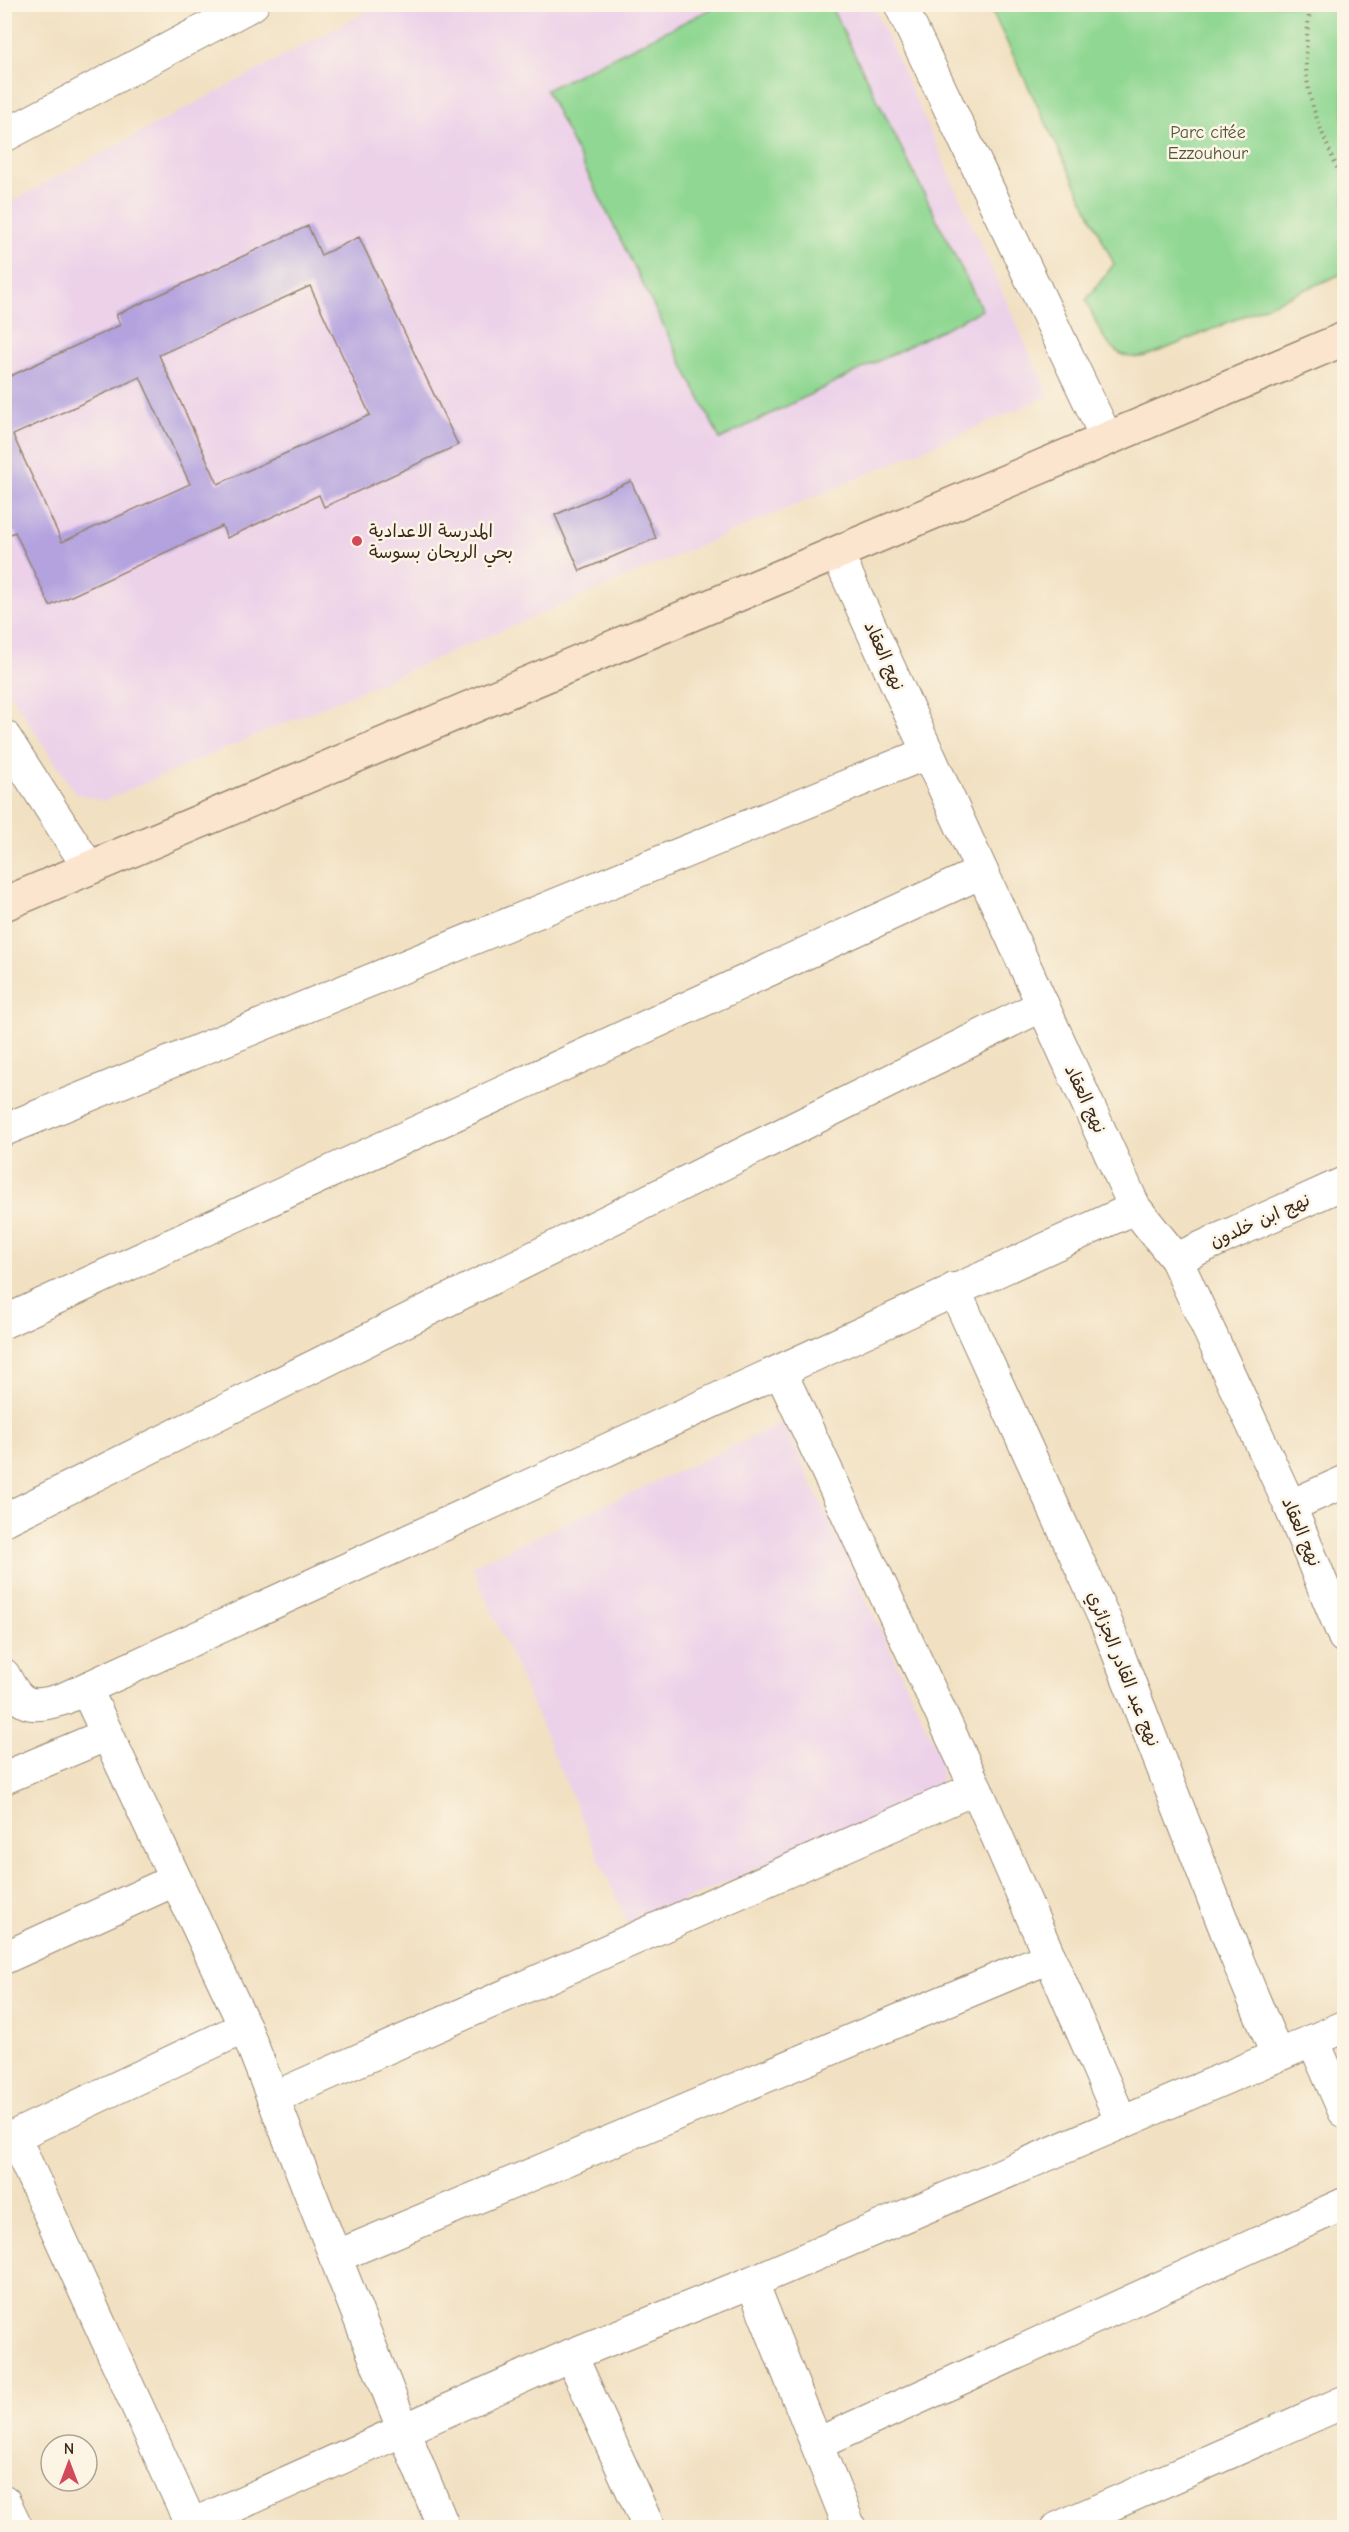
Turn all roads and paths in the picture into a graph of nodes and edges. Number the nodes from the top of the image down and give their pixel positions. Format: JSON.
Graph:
{"nodes":[{"id":1,"x":253,"y":4,"type":"edge"},
{"id":2,"x":900,"y":4,"type":"edge"},
{"id":3,"x":1310,"y":4,"type":"edge"},
{"id":4,"x":4,"y":136,"type":"edge"},
{"id":5,"x":1344,"y":184,"type":"edge"},
{"id":6,"x":1344,"y":339,"type":"edge"},
{"id":7,"x":1107,"y":439,"type":"junction"},
{"id":8,"x":837,"y":553,"type":"junction"},
{"id":9,"x":4,"y":736,"type":"edge"},
{"id":10,"x":927,"y":753,"type":"junction"},
{"id":11,"x":89,"y":868,"type":"junction"},
{"id":12,"x":982,"y":872,"type":"junction"},
{"id":13,"x":4,"y":904,"type":"edge"},
{"id":14,"x":1042,"y":1005,"type":"junction"},
{"id":15,"x":4,"y":1130,"type":"edge"},
{"id":16,"x":1344,"y":1183,"type":"edge"},
{"id":17,"x":1135,"y":1208,"type":"junction"},
{"id":18,"x":1176,"y":1259,"type":"junction"},
{"id":19,"x":954,"y":1289,"type":"junction"},
{"id":20,"x":4,"y":1322,"type":"edge"},
{"id":21,"x":780,"y":1371,"type":"junction"},
{"id":22,"x":1344,"y":1482,"type":"edge"},
{"id":23,"x":1290,"y":1506,"type":"junction"},
{"id":24,"x":4,"y":1520,"type":"edge"},
{"id":25,"x":1344,"y":1637,"type":"edge"},
{"id":26,"x":4,"y":1675,"type":"edge"},
{"id":27,"x":86,"y":1689,"type":"junction"},
{"id":28,"x":106,"y":1735,"type":"junction"},
{"id":29,"x":4,"y":1778,"type":"edge"},
{"id":30,"x":976,"y":1788,"type":"junction"},
{"id":31,"x":175,"y":1880,"type":"junction"},
{"id":32,"x":1050,"y":1957,"type":"junction"},
{"id":33,"x":4,"y":1958,"type":"edge"},
{"id":34,"x":245,"y":2027,"type":"junction"},
{"id":35,"x":1344,"y":2027,"type":"edge"},
{"id":36,"x":1313,"y":2040,"type":"junction"},
{"id":37,"x":1277,"y":2055,"type":"junction"},
{"id":38,"x":273,"y":2098,"type":"junction"},
{"id":39,"x":1344,"y":2111,"type":"edge"},
{"id":40,"x":1122,"y":2123,"type":"junction"},
{"id":41,"x":9,"y":2139,"type":"edge"},
{"id":42,"x":1344,"y":2204,"type":"edge"},
{"id":43,"x":335,"y":2257,"type":"junction"},
{"id":44,"x":752,"y":2282,"type":"junction"},
{"id":45,"x":571,"y":2355,"type":"junction"},
{"id":46,"x":1344,"y":2402,"type":"edge"},
{"id":47,"x":403,"y":2429,"type":"junction"},
{"id":48,"x":817,"y":2445,"type":"junction"},
{"id":49,"x":4,"y":2501,"type":"edge"},
{"id":50,"x":188,"y":2526,"type":"edge"},
{"id":51,"x":17,"y":2528,"type":"edge"},
{"id":52,"x":444,"y":2528,"type":"edge"},
{"id":53,"x":649,"y":2528,"type":"edge"},
{"id":54,"x":850,"y":2528,"type":"edge"},
{"id":55,"x":1058,"y":2528,"type":"edge"}],
"edges":[{"from":1,"to":4,"type":"street"},
{"from":2,"to":7,"type":"street"},
{"from":3,"to":5,"type":"path"},
{"from":6,"to":7,"type":"street"},
{"from":7,"to":8,"type":"street"},
{"from":8,"to":10,"type":"street","name":"نهج العقاد"},
{"from":8,"to":11,"type":"street"},
{"from":9,"to":11,"type":"street"},
{"from":10,"to":12,"type":"street","name":"نهج العقاد"},
{"from":10,"to":15,"type":"street"},
{"from":11,"to":13,"type":"street"},
{"from":12,"to":14,"type":"street","name":"نهج العقاد"},
{"from":12,"to":20,"type":"street"},
{"from":14,"to":17,"type":"street","name":"نهج العقاد"},
{"from":14,"to":24,"type":"street"},
{"from":16,"to":18,"type":"street","name":"نهج ابن خلدون"},
{"from":17,"to":18,"type":"street","name":"نهج العقاد"},
{"from":17,"to":19,"type":"street"},
{"from":18,"to":23,"type":"street","name":"نهج العقاد"},
{"from":19,"to":21,"type":"street"},
{"from":19,"to":37,"type":"street","name":"نهج عبد القادر الجزائري"},
{"from":21,"to":27,"type":"street"},
{"from":21,"to":30,"type":"street"},
{"from":22,"to":23,"type":"street"},
{"from":23,"to":25,"type":"street","name":"نهج العقاد"},
{"from":26,"to":27,"type":"street"},
{"from":27,"to":28,"type":"street"},
{"from":28,"to":29,"type":"street"},
{"from":28,"to":31,"type":"street"},
{"from":30,"to":32,"type":"street"},
{"from":30,"to":38,"type":"street"},
{"from":31,"to":33,"type":"street"},
{"from":31,"to":34,"type":"street"},
{"from":32,"to":40,"type":"street"},
{"from":32,"to":43,"type":"street"},
{"from":34,"to":38,"type":"street"},
{"from":34,"to":41,"type":"street"},
{"from":35,"to":36,"type":"street"},
{"from":36,"to":37,"type":"street"},
{"from":36,"to":39,"type":"street"},
{"from":37,"to":40,"type":"street"},
{"from":38,"to":43,"type":"street"},
{"from":40,"to":44,"type":"street"},
{"from":41,"to":50,"type":"street"},
{"from":42,"to":48,"type":"street"},
{"from":43,"to":47,"type":"street"},
{"from":44,"to":45,"type":"street"},
{"from":44,"to":48,"type":"street"},
{"from":45,"to":47,"type":"street"},
{"from":45,"to":53,"type":"street"},
{"from":46,"to":55,"type":"street"},
{"from":47,"to":50,"type":"street"},
{"from":47,"to":52,"type":"street"},
{"from":48,"to":54,"type":"street"},
{"from":49,"to":51,"type":"street"}]}
